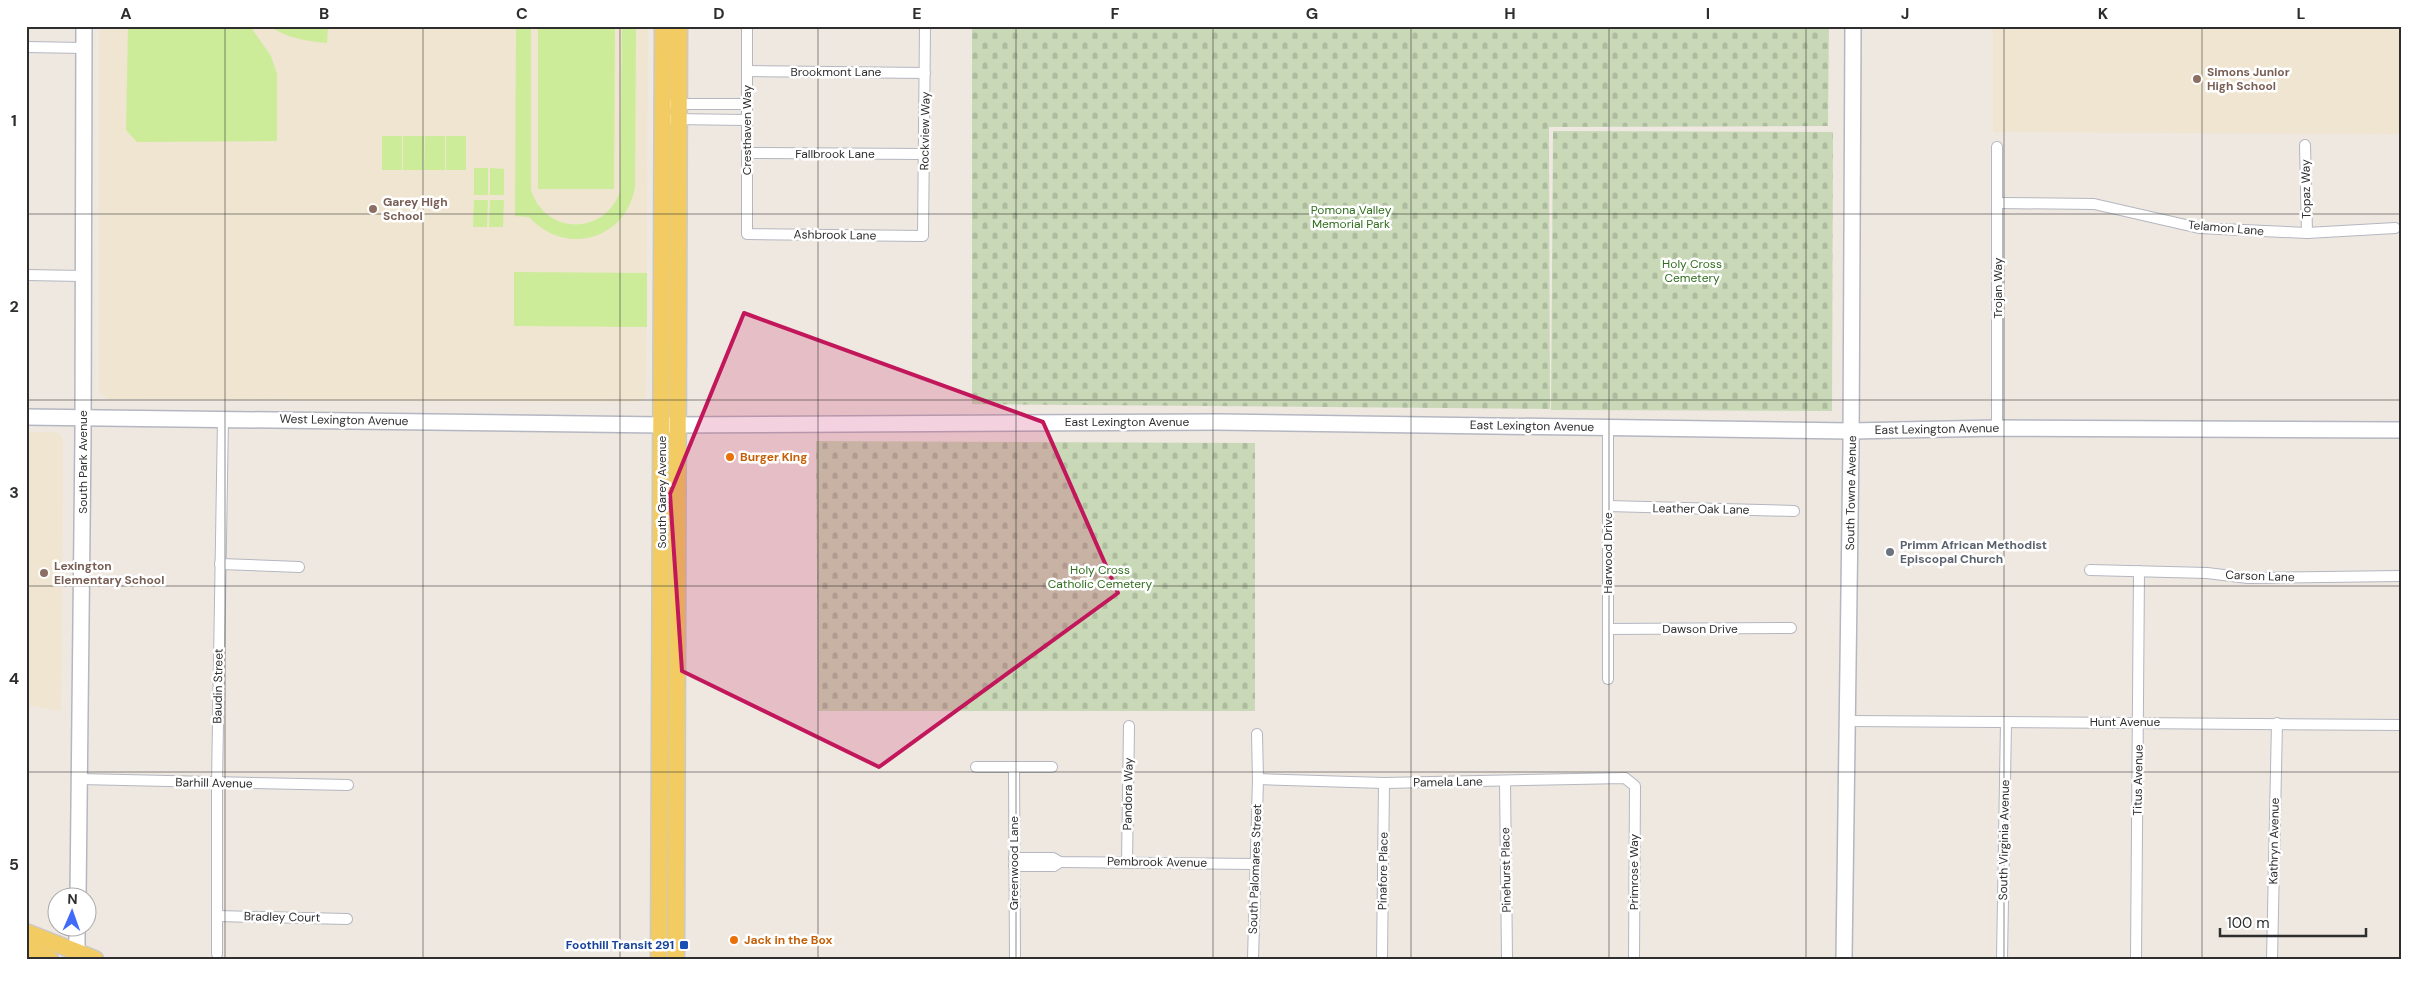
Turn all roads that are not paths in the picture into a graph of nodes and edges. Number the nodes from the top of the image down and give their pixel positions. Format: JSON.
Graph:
{"nodes":[{"id":1,"x":84,"y":26,"type":"edge"},
{"id":2,"x":663,"y":26,"type":"edge"},
{"id":3,"x":679,"y":26,"type":"edge"},
{"id":4,"x":747,"y":26,"type":"edge"},
{"id":5,"x":925,"y":26,"type":"edge"},
{"id":6,"x":1853,"y":26,"type":"edge"},
{"id":7,"x":26,"y":47,"type":"edge"},
{"id":8,"x":84,"y":48,"type":"junction"},
{"id":9,"x":747,"y":71,"type":"junction"},
{"id":10,"x":925,"y":73,"type":"junction"},
{"id":11,"x":747,"y":104,"type":"junction"},
{"id":12,"x":672,"y":111,"type":"junction"},
{"id":13,"x":747,"y":120,"type":"junction"},
{"id":14,"x":2306,"y":145,"type":"dead end"},
{"id":15,"x":1997,"y":147,"type":"dead end"},
{"id":16,"x":747,"y":153,"type":"junction"},
{"id":17,"x":924,"y":154,"type":"junction"},
{"id":18,"x":1998,"y":203,"type":"junction"},
{"id":19,"x":2395,"y":228,"type":"dead end"},
{"id":20,"x":2307,"y":233,"type":"junction"},
{"id":21,"x":747,"y":234,"type":"joint"},
{"id":22,"x":923,"y":236,"type":"joint"},
{"id":23,"x":26,"y":275,"type":"edge"},
{"id":24,"x":82,"y":276,"type":"junction"},
{"id":25,"x":26,"y":417,"type":"edge"},
{"id":26,"x":83,"y":417,"type":"junction"},
{"id":27,"x":223,"y":418,"type":"junction"},
{"id":28,"x":670,"y":425,"type":"junction"},
{"id":29,"x":1608,"y":427,"type":"junction"},
{"id":30,"x":1997,"y":428,"type":"junction"},
{"id":31,"x":2401,"y":430,"type":"edge"},
{"id":32,"x":1852,"y":431,"type":"junction"},
{"id":33,"x":1608,"y":506,"type":"junction"},
{"id":34,"x":1794,"y":511,"type":"dead end"},
{"id":35,"x":220,"y":564,"type":"junction"},
{"id":36,"x":299,"y":567,"type":"dead end"},
{"id":37,"x":2090,"y":570,"type":"dead end"},
{"id":38,"x":2139,"y":571,"type":"junction"},
{"id":39,"x":2401,"y":576,"type":"edge"},
{"id":40,"x":1791,"y":628,"type":"dead end"},
{"id":41,"x":1608,"y":629,"type":"junction"},
{"id":42,"x":1608,"y":679,"type":"dead end"},
{"id":43,"x":1848,"y":721,"type":"junction"},
{"id":44,"x":2139,"y":721,"type":"junction"},
{"id":45,"x":2006,"y":722,"type":"junction"},
{"id":46,"x":2277,"y":723,"type":"junction"},
{"id":47,"x":2401,"y":724,"type":"edge"},
{"id":48,"x":1129,"y":726,"type":"dead end"},
{"id":49,"x":1257,"y":734,"type":"dead end"},
{"id":50,"x":976,"y":767,"type":"dead end"},
{"id":51,"x":1014,"y":767,"type":"junction"},
{"id":52,"x":1052,"y":767,"type":"dead end"},
{"id":53,"x":80,"y":778,"type":"junction"},
{"id":54,"x":1258,"y":779,"type":"junction"},
{"id":55,"x":1506,"y":781,"type":"junction"},
{"id":56,"x":217,"y":783,"type":"junction"},
{"id":57,"x":1384,"y":783,"type":"junction"},
{"id":58,"x":348,"y":785,"type":"dead end"},
{"id":59,"x":1635,"y":786,"type":"joint"},
{"id":60,"x":668,"y":798,"type":"junction"},
{"id":61,"x":1014,"y":862,"type":"junction"},
{"id":62,"x":1127,"y":862,"type":"junction"},
{"id":63,"x":1254,"y":864,"type":"junction"},
{"id":64,"x":78,"y":888,"type":"edge"},
{"id":65,"x":217,"y":916,"type":"junction"},
{"id":66,"x":347,"y":919,"type":"dead end"},
{"id":67,"x":26,"y":932,"type":"edge"},
{"id":68,"x":77,"y":938,"type":"edge"},
{"id":69,"x":26,"y":949,"type":"edge"},
{"id":70,"x":217,"y":954,"type":"dead end"},
{"id":71,"x":77,"y":955,"type":"edge"},
{"id":72,"x":50,"y":959,"type":"edge"},
{"id":73,"x":94,"y":959,"type":"edge"},
{"id":74,"x":659,"y":959,"type":"edge"},
{"id":75,"x":676,"y":959,"type":"edge"},
{"id":76,"x":1014,"y":959,"type":"edge"},
{"id":77,"x":1253,"y":959,"type":"edge"},
{"id":78,"x":1382,"y":959,"type":"edge"},
{"id":79,"x":1507,"y":959,"type":"edge"},
{"id":80,"x":1634,"y":959,"type":"edge"},
{"id":81,"x":1844,"y":959,"type":"edge"},
{"id":82,"x":2002,"y":959,"type":"edge"},
{"id":83,"x":2136,"y":959,"type":"edge"},
{"id":84,"x":2272,"y":959,"type":"edge"}],
"edges":[{"from":1,"to":8,"type":"street","name":"South Park Avenue"},
{"from":2,"to":12,"type":"main road","name":"South Garey Avenue"},
{"from":3,"to":12,"type":"main road","name":"South Garey Avenue"},
{"from":4,"to":9,"type":"street","name":"Cresthaven Way"},
{"from":5,"to":10,"type":"street","name":"Rockview Way"},
{"from":6,"to":32,"type":"street","name":"South Towne Avenue"},
{"from":7,"to":8,"type":"street"},
{"from":8,"to":24,"type":"street","name":"South Park Avenue"},
{"from":9,"to":10,"type":"street","name":"Brookmont Lane"},
{"from":9,"to":11,"type":"street","name":"Cresthaven Way"},
{"from":10,"to":17,"type":"street","name":"Rockview Way"},
{"from":11,"to":12,"type":"street"},
{"from":11,"to":13,"type":"street","name":"Cresthaven Way"},
{"from":12,"to":13,"type":"street"},
{"from":12,"to":28,"type":"main road","name":"South Garey Avenue"},
{"from":13,"to":16,"type":"street","name":"Cresthaven Way"},
{"from":14,"to":20,"type":"street","name":"Topaz Way"},
{"from":15,"to":18,"type":"street","name":"Trojan Way"},
{"from":16,"to":17,"type":"street","name":"Fallbrook Lane"},
{"from":16,"to":21,"type":"street","name":"Cresthaven Way"},
{"from":17,"to":22,"type":"street","name":"Rockview Way"},
{"from":18,"to":20,"type":"street","name":"Telamon Lane"},
{"from":18,"to":30,"type":"street","name":"Trojan Way"},
{"from":19,"to":20,"type":"street","name":"Telamon Lane"},
{"from":21,"to":22,"type":"street","name":"Ashbrook Lane"},
{"from":23,"to":24,"type":"street"},
{"from":24,"to":26,"type":"street","name":"South Park Avenue"},
{"from":25,"to":26,"type":"street","name":"West Lexington Avenue"},
{"from":26,"to":27,"type":"street","name":"West Lexington Avenue"},
{"from":26,"to":53,"type":"street","name":"South Park Avenue"},
{"from":27,"to":28,"type":"street","name":"West Lexington Avenue"},
{"from":27,"to":35,"type":"street","name":"Baudin Street"},
{"from":28,"to":29,"type":"street","name":"East Lexington Avenue"},
{"from":28,"to":60,"type":"main road","name":"South Garey Avenue"},
{"from":29,"to":32,"type":"street","name":"East Lexington Avenue"},
{"from":29,"to":33,"type":"street","name":"Harwood Drive"},
{"from":30,"to":31,"type":"street","name":"East Lexington Avenue"},
{"from":30,"to":32,"type":"street","name":"East Lexington Avenue"},
{"from":32,"to":43,"type":"street","name":"South Towne Avenue"},
{"from":33,"to":34,"type":"street","name":"Leather Oak Lane"},
{"from":33,"to":41,"type":"street","name":"Harwood Drive"},
{"from":35,"to":36,"type":"street"},
{"from":35,"to":56,"type":"street","name":"Baudin Street"},
{"from":37,"to":38,"type":"street","name":"Carson Lane"},
{"from":38,"to":39,"type":"street","name":"Carson Lane"},
{"from":38,"to":44,"type":"street","name":"Titus Avenue"},
{"from":40,"to":41,"type":"street","name":"Dawson Drive"},
{"from":41,"to":42,"type":"street","name":"Harwood Drive"},
{"from":43,"to":45,"type":"street","name":"Hunt Avenue"},
{"from":43,"to":81,"type":"street","name":"South Towne Avenue"},
{"from":44,"to":45,"type":"street","name":"Hunt Avenue"},
{"from":44,"to":46,"type":"street","name":"Hunt Avenue"},
{"from":44,"to":83,"type":"street","name":"Titus Avenue"},
{"from":45,"to":82,"type":"street","name":"South Virginia Avenue"},
{"from":46,"to":47,"type":"street","name":"Hunt Avenue"},
{"from":46,"to":84,"type":"street","name":"Kathryn Avenue"},
{"from":48,"to":62,"type":"street","name":"Pandora Way"},
{"from":49,"to":54,"type":"street","name":"South Palomares Street"},
{"from":50,"to":51,"type":"street"},
{"from":51,"to":52,"type":"street"},
{"from":51,"to":61,"type":"street","name":"Greenwood Lane"},
{"from":53,"to":56,"type":"street","name":"Barhill Avenue"},
{"from":53,"to":64,"type":"street","name":"South Park Avenue"},
{"from":54,"to":57,"type":"street","name":"Pamela Lane"},
{"from":54,"to":63,"type":"street","name":"South Palomares Street"},
{"from":55,"to":57,"type":"street","name":"Pamela Lane"},
{"from":55,"to":59,"type":"street","name":"Pamela Lane"},
{"from":55,"to":79,"type":"street","name":"Pinehurst Place"},
{"from":56,"to":58,"type":"street","name":"Barhill Avenue"},
{"from":56,"to":65,"type":"street","name":"Baudin Street"},
{"from":57,"to":78,"type":"street","name":"Pinafore Place"},
{"from":59,"to":80,"type":"street","name":"Primrose Way"},
{"from":60,"to":74,"type":"main road","name":"South Garey Avenue"},
{"from":60,"to":75,"type":"main road","name":"South Garey Avenue"},
{"from":61,"to":62,"type":"street","name":"Pembrook Avenue"},
{"from":61,"to":76,"type":"street","name":"Greenwood Lane"},
{"from":62,"to":63,"type":"street","name":"Pembrook Avenue"},
{"from":63,"to":77,"type":"street","name":"South Palomares Street"},
{"from":65,"to":66,"type":"street","name":"Bradley Court"},
{"from":65,"to":70,"type":"street","name":"Baudin Street"},
{"from":67,"to":71,"type":"main road"},
{"from":68,"to":71,"type":"street"},
{"from":69,"to":72,"type":"main road"},
{"from":71,"to":73,"type":"main road"}]}
